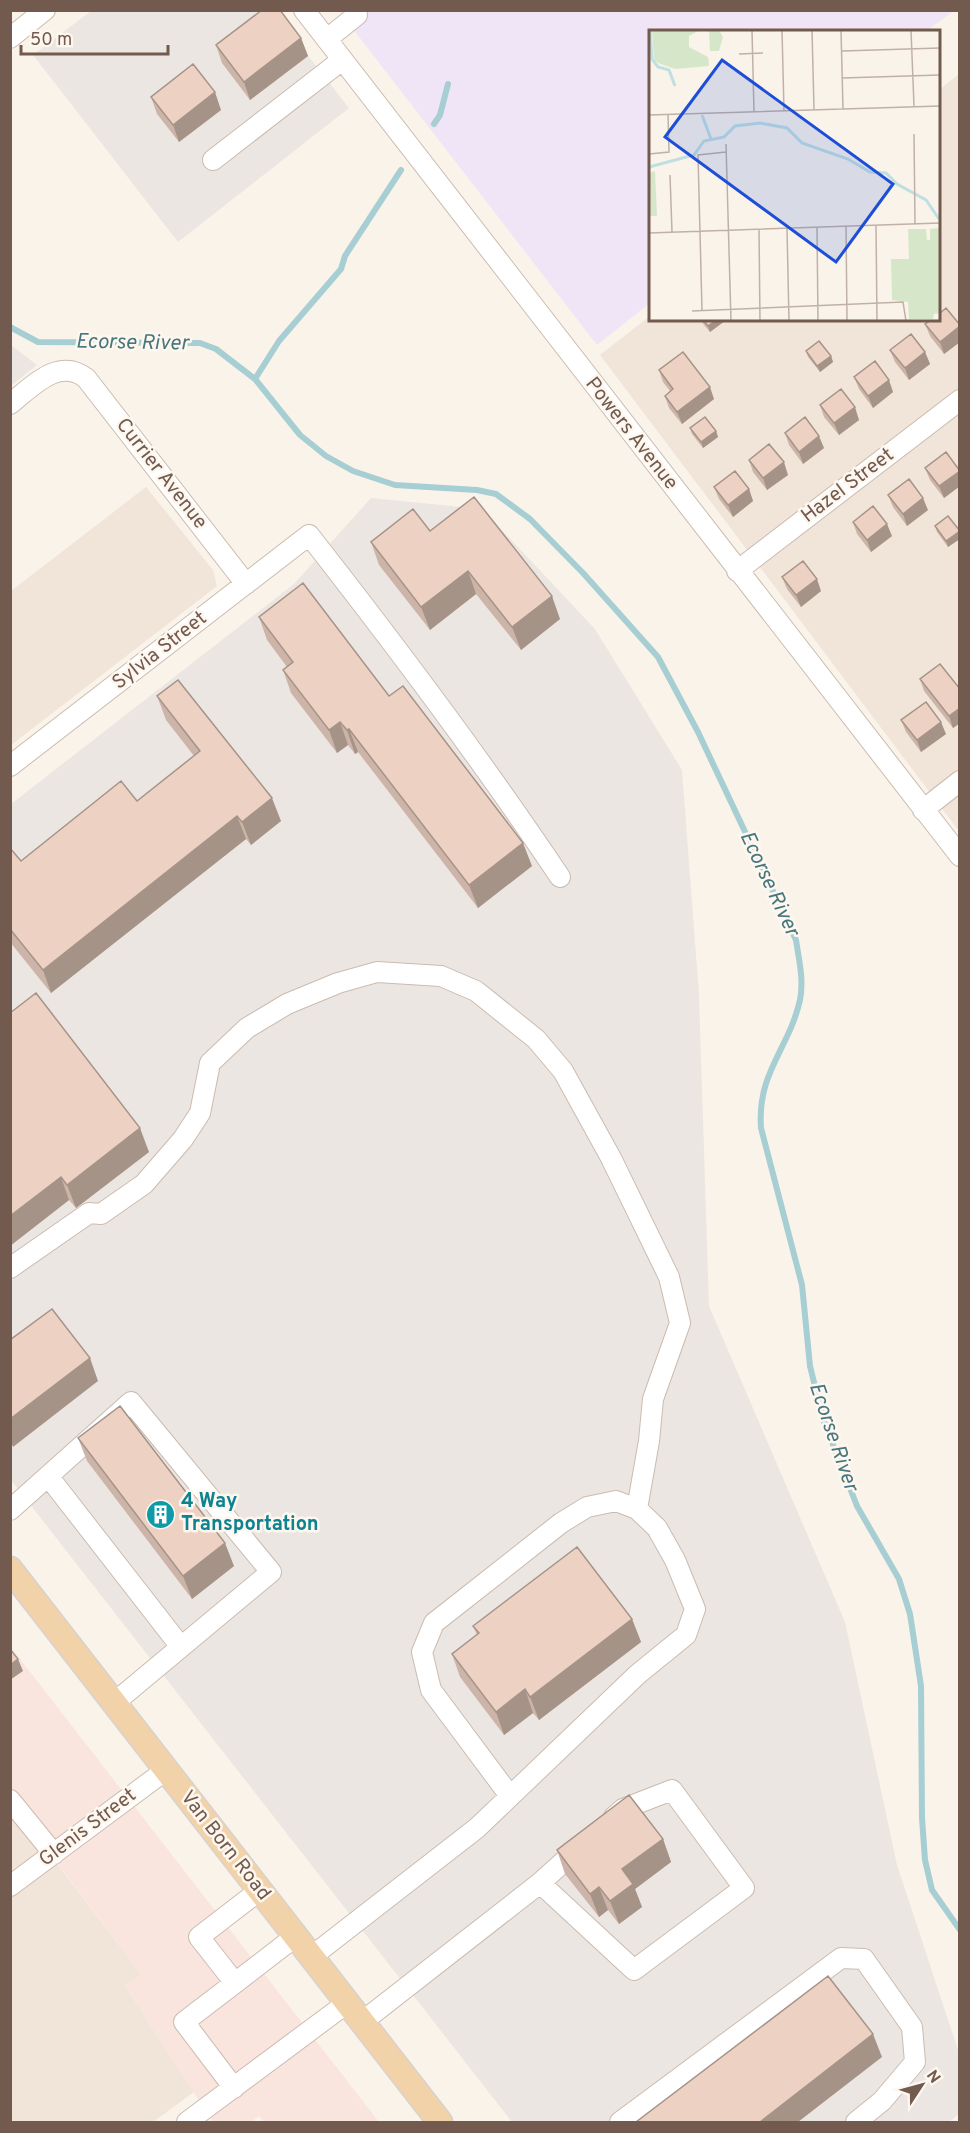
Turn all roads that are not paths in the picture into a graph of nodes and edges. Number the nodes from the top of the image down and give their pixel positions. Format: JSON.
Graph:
{"nodes":[{"id":1,"x":45,"y":10,"type":"edge"},
{"id":2,"x":304,"y":10,"type":"edge"},
{"id":3,"x":354,"y":10,"type":"edge"},
{"id":4,"x":10,"y":38,"type":"edge"},
{"id":5,"x":327,"y":39,"type":"junction"},
{"id":6,"x":342,"y":60,"type":"junction"},
{"id":7,"x":213,"y":160,"type":"dead end"},
{"id":8,"x":960,"y":400,"type":"edge"},
{"id":9,"x":10,"y":404,"type":"edge"},
{"id":10,"x":737,"y":571,"type":"junction"},
{"id":11,"x":246,"y":584,"type":"junction"},
{"id":12,"x":10,"y":766,"type":"edge"},
{"id":13,"x":960,"y":781,"type":"edge"},
{"id":14,"x":922,"y":810,"type":"junction"},
{"id":15,"x":960,"y":856,"type":"edge"},
{"id":16,"x":560,"y":877,"type":"dead end"},
{"id":17,"x":10,"y":1268,"type":"edge"},
{"id":18,"x":48,"y":1476,"type":"junction"},
{"id":19,"x":637,"y":1509,"type":"junction"},
{"id":20,"x":10,"y":1510,"type":"edge"},
{"id":21,"x":10,"y":1569,"type":"edge"},
{"id":22,"x":181,"y":1647,"type":"junction"},
{"id":23,"x":114,"y":1703,"type":"junction"},
{"id":24,"x":166,"y":1770,"type":"junction"},
{"id":25,"x":510,"y":1796,"type":"junction"},
{"id":26,"x":10,"y":1800,"type":"edge"},
{"id":27,"x":54,"y":1854,"type":"junction"},
{"id":28,"x":540,"y":1883,"type":"junction"},
{"id":29,"x":10,"y":1886,"type":"edge"},
{"id":30,"x":260,"y":1890,"type":"junction"},
{"id":31,"x":296,"y":1936,"type":"junction"},
{"id":32,"x":311,"y":1957,"type":"junction"},
{"id":33,"x":235,"y":1983,"type":"junction"},
{"id":34,"x":348,"y":2003,"type":"junction"},
{"id":35,"x":362,"y":2022,"type":"junction"},
{"id":36,"x":234,"y":2088,"type":"junction"},
{"id":37,"x":187,"y":2122,"type":"edge"},
{"id":38,"x":440,"y":2122,"type":"edge"},
{"id":39,"x":620,"y":2122,"type":"edge"},
{"id":40,"x":856,"y":2122,"type":"edge"}],
"edges":[{"from":1,"to":4,"type":"street"},
{"from":2,"to":5,"type":"street","name":"Powers Avenue"},
{"from":3,"to":5,"type":"street"},
{"from":5,"to":6,"type":"street","name":"Powers Avenue"},
{"from":6,"to":7,"type":"street"},
{"from":6,"to":10,"type":"street","name":"Powers Avenue"},
{"from":8,"to":10,"type":"street","name":"Hazel Street"},
{"from":9,"to":11,"type":"street","name":"Currier Avenue"},
{"from":10,"to":14,"type":"street","name":"Powers Avenue"},
{"from":11,"to":12,"type":"street","name":"Sylvia Street"},
{"from":11,"to":16,"type":"street","name":"Sylvia Street"},
{"from":13,"to":14,"type":"street"},
{"from":14,"to":15,"type":"street","name":"Powers Avenue"},
{"from":17,"to":19,"type":"street"},
{"from":18,"to":20,"type":"street"},
{"from":18,"to":22,"type":"street"},
{"from":18,"to":22,"type":"street"},
{"from":19,"to":25,"type":"street"},
{"from":19,"to":25,"type":"street"},
{"from":21,"to":23,"type":"main road","name":"Van Born Road"},
{"from":22,"to":23,"type":"street"},
{"from":23,"to":24,"type":"main road","name":"Van Born Road"},
{"from":24,"to":27,"type":"street","name":"Glenis Street"},
{"from":24,"to":30,"type":"main road","name":"Van Born Road"},
{"from":25,"to":32,"type":"street"},
{"from":26,"to":27,"type":"street"},
{"from":27,"to":29,"type":"street","name":"Glenis Street"},
{"from":28,"to":28,"type":"street"},
{"from":28,"to":35,"type":"street"},
{"from":30,"to":31,"type":"main road","name":"Van Born Road"},
{"from":30,"to":33,"type":"street"},
{"from":31,"to":32,"type":"main road","name":"Van Born Road"},
{"from":31,"to":33,"type":"street"},
{"from":32,"to":34,"type":"main road","name":"Van Born Road"},
{"from":33,"to":36,"type":"street"},
{"from":34,"to":35,"type":"main road","name":"Van Born Road"},
{"from":34,"to":36,"type":"street"},
{"from":35,"to":38,"type":"main road","name":"Van Born Road"},
{"from":36,"to":37,"type":"street"},
{"from":39,"to":40,"type":"street"}]}
